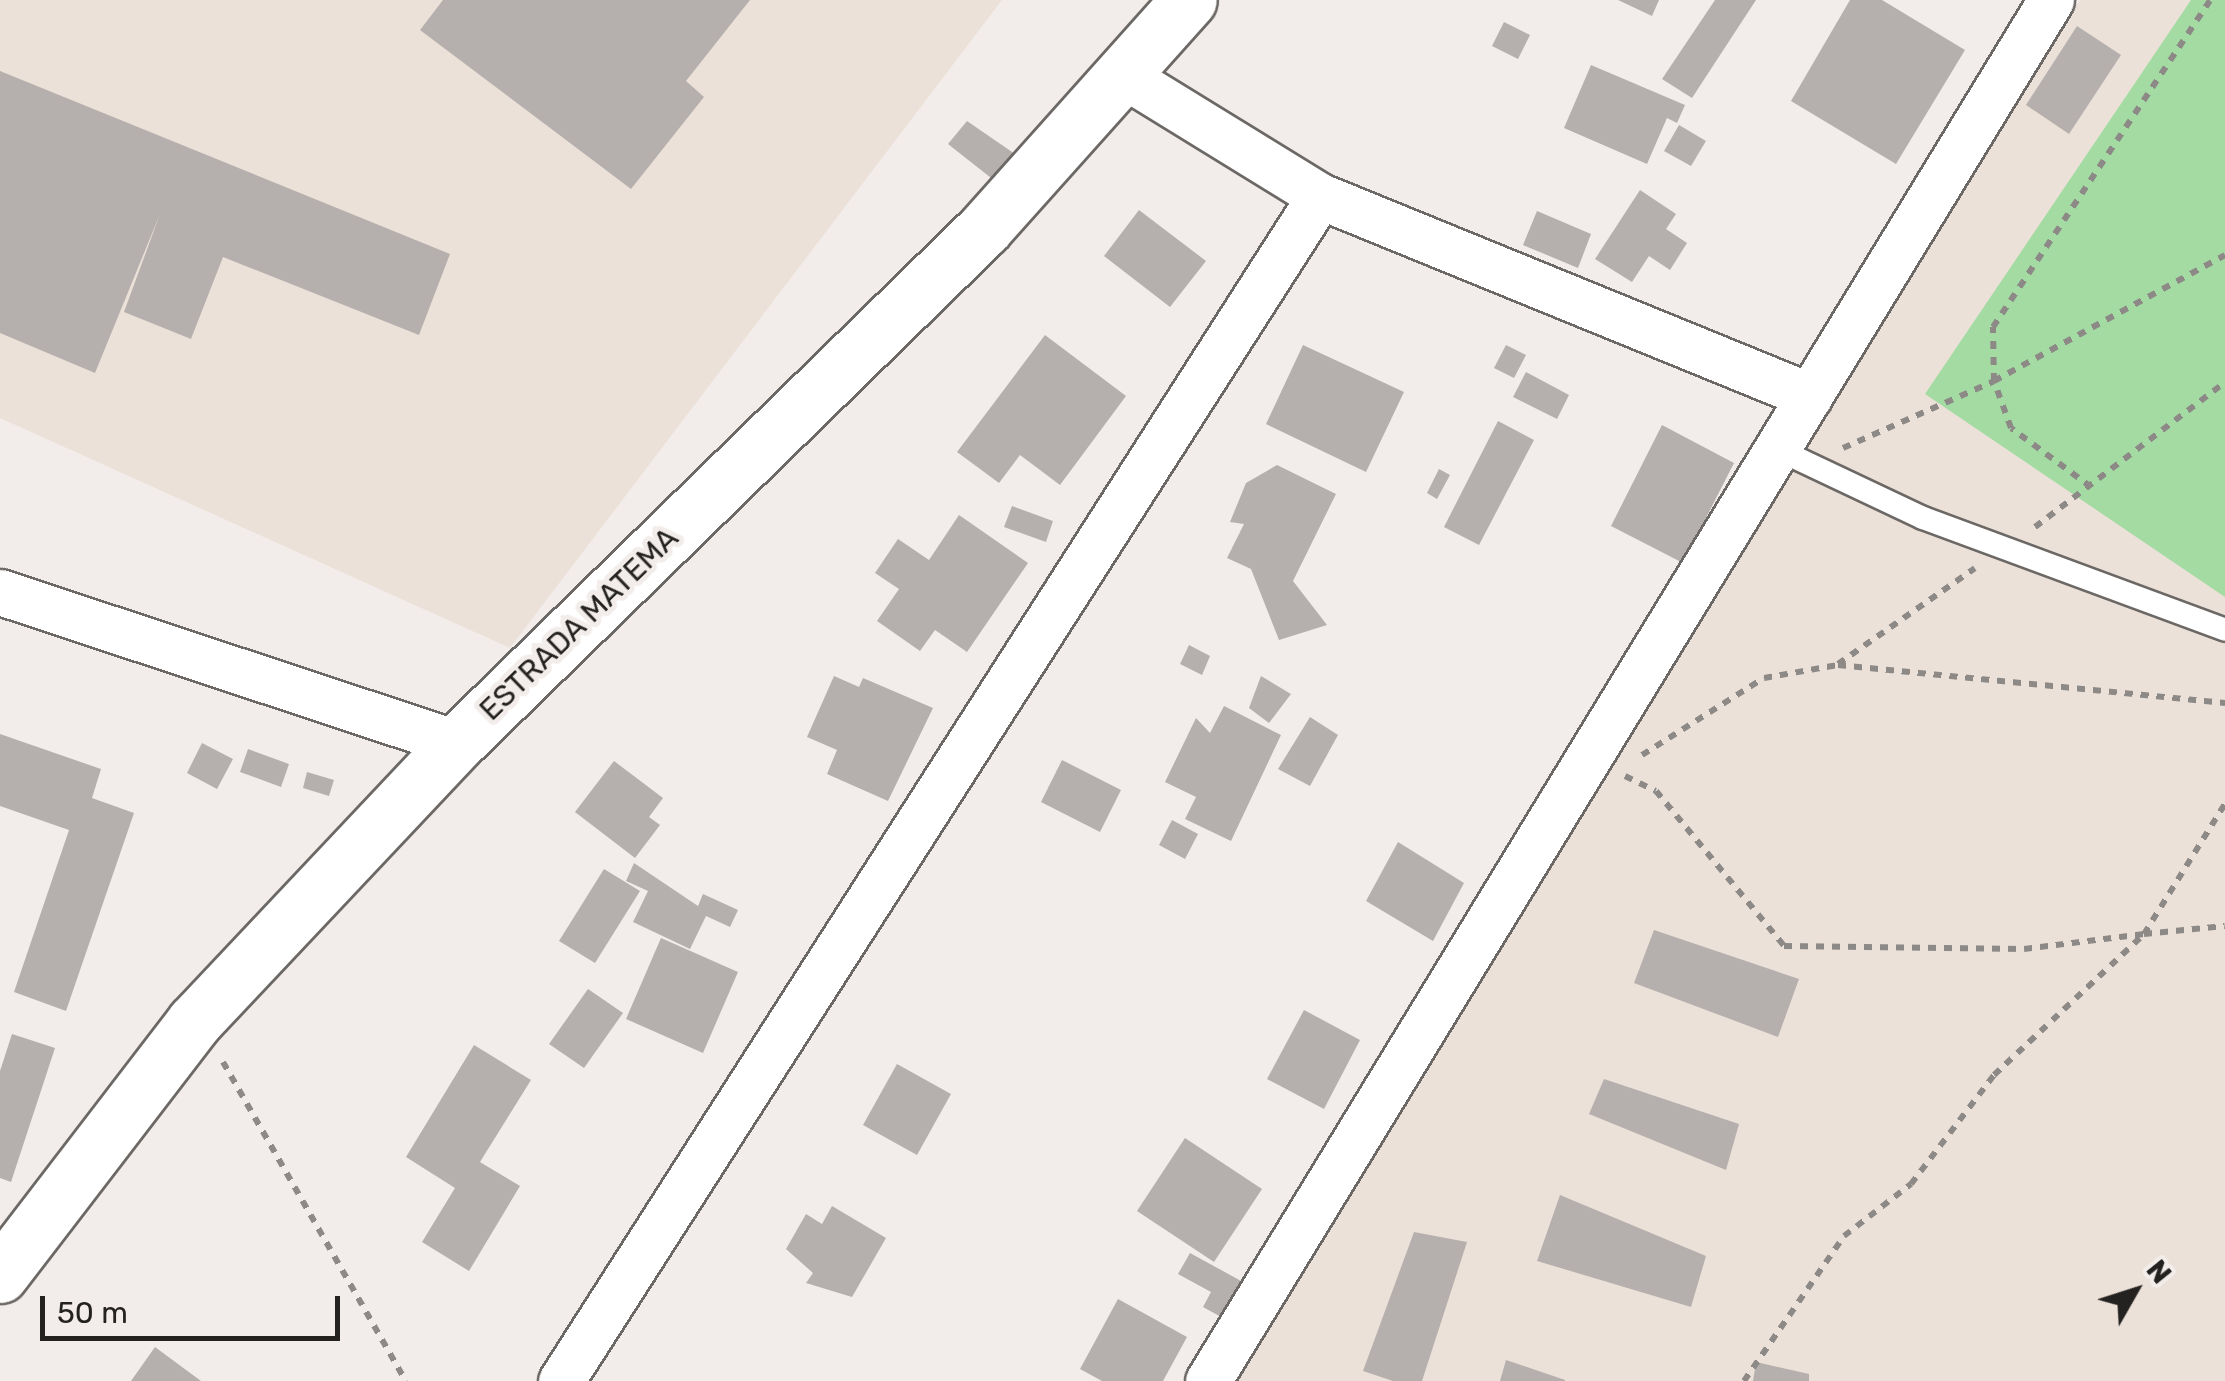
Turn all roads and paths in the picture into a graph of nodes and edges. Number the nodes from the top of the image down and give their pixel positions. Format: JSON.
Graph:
{"nodes":[{"id":1,"x":1189,"y":0,"type":"edge"},
{"id":2,"x":2051,"y":0,"type":"edge"},
{"id":3,"x":2210,"y":0,"type":"edge"},
{"id":4,"x":1128,"y":78,"type":"junction"},
{"id":5,"x":1320,"y":196,"type":"junction"},
{"id":6,"x":2225,"y":256,"type":"edge"},
{"id":7,"x":1994,"y":381,"type":"junction"},
{"id":8,"x":1810,"y":396,"type":"junction"},
{"id":9,"x":1792,"y":459,"type":"junction"},
{"id":10,"x":2091,"y":487,"type":"dead end"},
{"id":11,"x":0,"y":592,"type":"edge"},
{"id":12,"x":2225,"y":630,"type":"edge"},
{"id":13,"x":2225,"y":703,"type":"edge"},
{"id":14,"x":457,"y":743,"type":"junction"},
{"id":15,"x":2225,"y":804,"type":"edge"},
{"id":16,"x":2225,"y":926,"type":"edge"},
{"id":17,"x":2144,"y":934,"type":"junction"},
{"id":18,"x":194,"y":1022,"type":"junction"},
{"id":19,"x":0,"y":1276,"type":"edge"},
{"id":20,"x":406,"y":1381,"type":"edge"},
{"id":21,"x":561,"y":1381,"type":"edge"},
{"id":22,"x":1208,"y":1381,"type":"edge"},
{"id":23,"x":1744,"y":1381,"type":"edge"}],
"edges":[{"from":1,"to":4,"type":"street","name":"ESTRADA MATEMA"},
{"from":2,"to":8,"type":"street"},
{"from":3,"to":7,"type":"path"},
{"from":4,"to":5,"type":"street"},
{"from":4,"to":14,"type":"street","name":"ESTRADA MATEMA"},
{"from":5,"to":8,"type":"street"},
{"from":5,"to":21,"type":"street"},
{"from":6,"to":7,"type":"path"},
{"from":7,"to":9,"type":"path"},
{"from":7,"to":10,"type":"path"},
{"from":8,"to":9,"type":"street"},
{"from":9,"to":12,"type":"lane"},
{"from":9,"to":22,"type":"street"},
{"from":11,"to":14,"type":"street"},
{"from":13,"to":17,"type":"path"},
{"from":14,"to":18,"type":"street","name":"ESTRADA MATEMA"},
{"from":15,"to":17,"type":"path"},
{"from":16,"to":17,"type":"path"},
{"from":17,"to":23,"type":"path"},
{"from":18,"to":19,"type":"street","name":"ESTRADA MATEMA"},
{"from":18,"to":20,"type":"path"}]}
